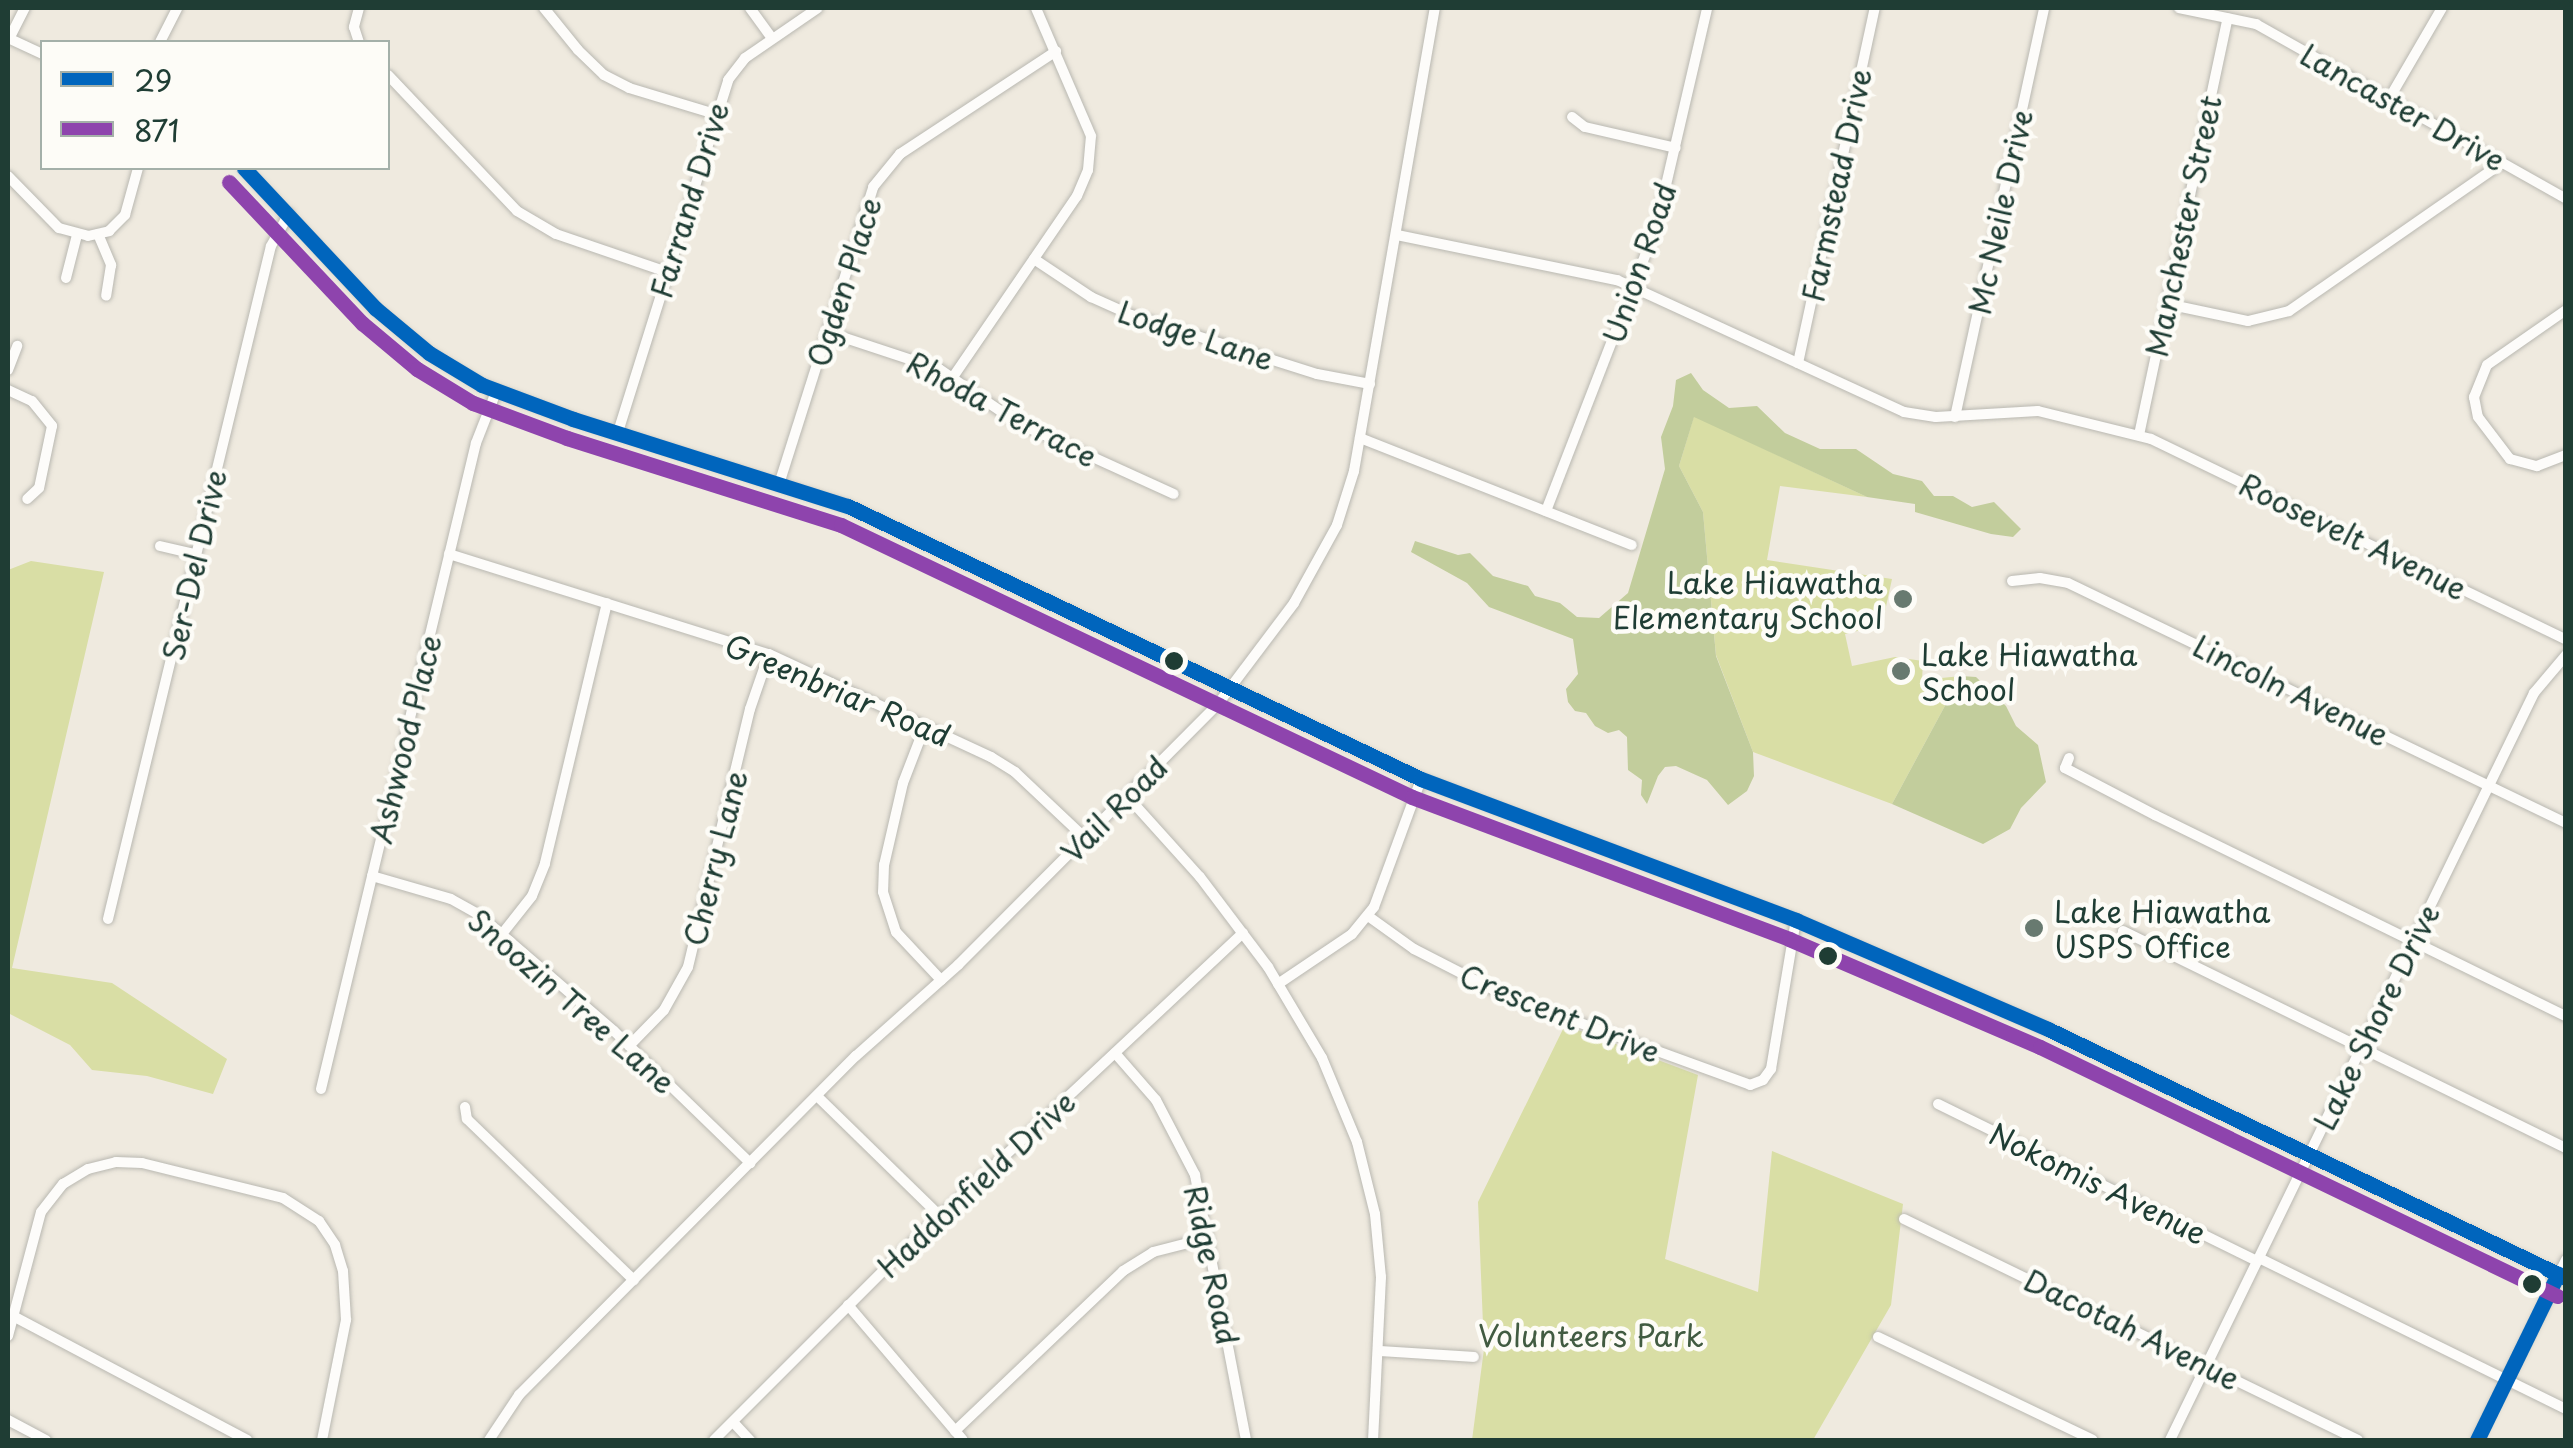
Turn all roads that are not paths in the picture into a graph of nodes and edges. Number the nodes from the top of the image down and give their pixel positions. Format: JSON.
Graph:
{"nodes":[{"id":1,"x":25,"y":8,"type":"edge"},
{"id":2,"x":177,"y":8,"type":"edge"},
{"id":3,"x":358,"y":8,"type":"edge"},
{"id":4,"x":544,"y":8,"type":"edge"},
{"id":5,"x":750,"y":8,"type":"edge"},
{"id":6,"x":818,"y":8,"type":"edge"},
{"id":7,"x":1036,"y":8,"type":"edge"},
{"id":8,"x":1435,"y":8,"type":"edge"},
{"id":9,"x":1708,"y":8,"type":"edge"},
{"id":10,"x":1875,"y":8,"type":"edge"},
{"id":11,"x":2044,"y":8,"type":"edge"},
{"id":12,"x":2179,"y":8,"type":"edge"},
{"id":13,"x":2442,"y":8,"type":"edge"},
{"id":14,"x":2228,"y":18,"type":"junction"},
{"id":15,"x":772,"y":38,"type":"junction"},
{"id":16,"x":8,"y":39,"type":"edge"},
{"id":17,"x":161,"y":40,"type":"edge"},
{"id":18,"x":358,"y":40,"type":"edge"},
{"id":19,"x":1056,"y":51,"type":"junction"},
{"id":20,"x":40,"y":53,"type":"edge"},
{"id":21,"x":390,"y":77,"type":"edge"},
{"id":22,"x":2389,"y":99,"type":"junction"},
{"id":23,"x":716,"y":114,"type":"junction"},
{"id":24,"x":1572,"y":117,"type":"dead end"},
{"id":25,"x":1676,"y":148,"type":"junction"},
{"id":26,"x":2502,"y":163,"type":"junction"},
{"id":27,"x":137,"y":170,"type":"edge"},
{"id":28,"x":246,"y":170,"type":"edge"},
{"id":29,"x":8,"y":176,"type":"edge"},
{"id":30,"x":2566,"y":199,"type":"edge"},
{"id":31,"x":288,"y":214,"type":"junction"},
{"id":32,"x":98,"y":234,"type":"junction"},
{"id":33,"x":77,"y":235,"type":"junction"},
{"id":34,"x":1397,"y":235,"type":"junction"},
{"id":35,"x":1034,"y":258,"type":"junction"},
{"id":36,"x":667,"y":272,"type":"junction"},
{"id":37,"x":66,"y":278,"type":"dead end"},
{"id":38,"x":1634,"y":288,"type":"junction"},
{"id":39,"x":106,"y":296,"type":"dead end"},
{"id":40,"x":2167,"y":304,"type":"junction"},
{"id":41,"x":2566,"y":310,"type":"edge"},
{"id":42,"x":826,"y":332,"type":"junction"},
{"id":43,"x":17,"y":346,"type":"dead end"},
{"id":44,"x":1798,"y":364,"type":"junction"},
{"id":45,"x":8,"y":370,"type":"edge"},
{"id":46,"x":953,"y":377,"type":"junction"},
{"id":47,"x":1370,"y":384,"type":"junction"},
{"id":48,"x":8,"y":390,"type":"edge"},
{"id":49,"x":496,"y":392,"type":"junction"},
{"id":50,"x":1956,"y":417,"type":"junction"},
{"id":51,"x":618,"y":432,"type":"junction"},
{"id":52,"x":2139,"y":435,"type":"junction"},
{"id":53,"x":1360,"y":438,"type":"junction"},
{"id":54,"x":2566,"y":455,"type":"edge"},
{"id":55,"x":780,"y":481,"type":"junction"},
{"id":56,"x":1174,"y":494,"type":"dead end"},
{"id":57,"x":27,"y":499,"type":"dead end"},
{"id":58,"x":1546,"y":511,"type":"junction"},
{"id":59,"x":1632,"y":545,"type":"dead end"},
{"id":60,"x":160,"y":546,"type":"dead end"},
{"id":61,"x":196,"y":554,"type":"junction"},
{"id":62,"x":449,"y":554,"type":"junction"},
{"id":63,"x":2012,"y":581,"type":"dead end"},
{"id":64,"x":607,"y":602,"type":"junction"},
{"id":65,"x":2566,"y":640,"type":"edge"},
{"id":66,"x":769,"y":654,"type":"junction"},
{"id":67,"x":2566,"y":655,"type":"edge"},
{"id":68,"x":1234,"y":686,"type":"junction"},
{"id":69,"x":925,"y":726,"type":"junction"},
{"id":70,"x":2070,"y":758,"type":"dead end"},
{"id":71,"x":1422,"y":779,"type":"junction"},
{"id":72,"x":2487,"y":785,"type":"junction"},
{"id":73,"x":1127,"y":796,"type":"junction"},
{"id":74,"x":2566,"y":822,"type":"edge"},
{"id":75,"x":1086,"y":838,"type":"junction"},
{"id":76,"x":372,"y":876,"type":"junction"},
{"id":77,"x":1368,"y":916,"type":"junction"},
{"id":78,"x":108,"y":919,"type":"dead end"},
{"id":79,"x":1796,"y":920,"type":"junction"},
{"id":80,"x":2122,"y":931,"type":"dead end"},
{"id":81,"x":1243,"y":933,"type":"junction"},
{"id":82,"x":502,"y":934,"type":"junction"},
{"id":83,"x":2412,"y":943,"type":"junction"},
{"id":84,"x":940,"y":980,"type":"junction"},
{"id":85,"x":1278,"y":984,"type":"junction"},
{"id":86,"x":2566,"y":1016,"type":"edge"},
{"id":87,"x":629,"y":1046,"type":"junction"},
{"id":88,"x":2360,"y":1048,"type":"junction"},
{"id":89,"x":1114,"y":1053,"type":"junction"},
{"id":90,"x":321,"y":1088,"type":"dead end"},
{"id":91,"x":817,"y":1096,"type":"junction"},
{"id":92,"x":1938,"y":1104,"type":"dead end"},
{"id":93,"x":464,"y":1107,"type":"dead end"},
{"id":94,"x":2566,"y":1148,"type":"edge"},
{"id":95,"x":2309,"y":1154,"type":"junction"},
{"id":96,"x":750,"y":1163,"type":"junction"},
{"id":97,"x":940,"y":1216,"type":"junction"},
{"id":98,"x":1904,"y":1219,"type":"dead end"},
{"id":99,"x":1208,"y":1238,"type":"junction"},
{"id":100,"x":2258,"y":1260,"type":"junction"},
{"id":101,"x":2566,"y":1260,"type":"edge"},
{"id":102,"x":2562,"y":1276,"type":"edge"},
{"id":103,"x":634,"y":1280,"type":"junction"},
{"id":104,"x":848,"y":1305,"type":"junction"},
{"id":105,"x":12,"y":1316,"type":"junction"},
{"id":106,"x":8,"y":1336,"type":"edge"},
{"id":107,"x":1878,"y":1336,"type":"dead end"},
{"id":108,"x":1381,"y":1351,"type":"junction"},
{"id":109,"x":1474,"y":1358,"type":"dead end"},
{"id":110,"x":2207,"y":1366,"type":"junction"},
{"id":111,"x":2506,"y":1380,"type":"junction"},
{"id":112,"x":2566,"y":1409,"type":"edge"},
{"id":113,"x":8,"y":1420,"type":"edge"},
{"id":114,"x":733,"y":1422,"type":"junction"},
{"id":115,"x":955,"y":1431,"type":"junction"},
{"id":116,"x":46,"y":1440,"type":"edge"},
{"id":117,"x":247,"y":1440,"type":"edge"},
{"id":118,"x":322,"y":1440,"type":"edge"},
{"id":119,"x":489,"y":1440,"type":"edge"},
{"id":120,"x":714,"y":1440,"type":"edge"},
{"id":121,"x":750,"y":1440,"type":"edge"},
{"id":122,"x":963,"y":1440,"type":"edge"},
{"id":123,"x":1246,"y":1440,"type":"edge"},
{"id":124,"x":1372,"y":1440,"type":"edge"},
{"id":125,"x":2093,"y":1440,"type":"edge"},
{"id":126,"x":2170,"y":1440,"type":"edge"},
{"id":127,"x":2358,"y":1440,"type":"edge"},
{"id":128,"x":2478,"y":1440,"type":"edge"}],
"edges":[{"from":1,"to":16,"type":"street"},
{"from":2,"to":17,"type":"street"},
{"from":3,"to":18,"type":"street"},
{"from":4,"to":23,"type":"street"},
{"from":5,"to":15,"type":"street"},
{"from":6,"to":15,"type":"street","name":"Farrand Drive"},
{"from":7,"to":19,"type":"street"},
{"from":8,"to":34,"type":"street","name":"Vail Road"},
{"from":9,"to":25,"type":"street","name":"Union Road"},
{"from":10,"to":44,"type":"street","name":"Farmstead Drive"},
{"from":11,"to":50,"type":"street","name":"Mc Neile Drive"},
{"from":12,"to":14,"type":"street","name":"Lancaster Drive"},
{"from":13,"to":22,"type":"street"},
{"from":14,"to":22,"type":"street","name":"Lancaster Drive"},
{"from":14,"to":40,"type":"street","name":"Manchester Street"},
{"from":15,"to":23,"type":"street","name":"Farrand Drive"},
{"from":16,"to":20,"type":"street"},
{"from":19,"to":35,"type":"street"},
{"from":19,"to":42,"type":"street","name":"Ogden Place"},
{"from":21,"to":36,"type":"street"},
{"from":22,"to":26,"type":"street","name":"Lancaster Drive"},
{"from":23,"to":36,"type":"street","name":"Farrand Drive"},
{"from":24,"to":25,"type":"street"},
{"from":25,"to":38,"type":"street","name":"Union Road"},
{"from":26,"to":30,"type":"street","name":"Lancaster Drive"},
{"from":26,"to":40,"type":"street"},
{"from":27,"to":32,"type":"street"},
{"from":28,"to":31,"type":"street"},
{"from":29,"to":33,"type":"street"},
{"from":31,"to":49,"type":"street"},
{"from":31,"to":61,"type":"street","name":"Ser-Del Drive"},
{"from":32,"to":33,"type":"street"},
{"from":32,"to":39,"type":"street"},
{"from":33,"to":37,"type":"street"},
{"from":34,"to":38,"type":"street","name":"Roosevelt Avenue"},
{"from":34,"to":47,"type":"street","name":"Vail Road"},
{"from":35,"to":46,"type":"street"},
{"from":35,"to":47,"type":"street","name":"Lodge Lane"},
{"from":36,"to":51,"type":"street","name":"Farrand Drive"},
{"from":38,"to":44,"type":"street","name":"Roosevelt Avenue"},
{"from":38,"to":58,"type":"street","name":"Union Road"},
{"from":40,"to":52,"type":"street","name":"Manchester Street"},
{"from":41,"to":54,"type":"street"},
{"from":42,"to":46,"type":"street","name":"Rhoda Terrace"},
{"from":42,"to":55,"type":"street","name":"Ogden Place"},
{"from":43,"to":45,"type":"street"},
{"from":44,"to":50,"type":"street","name":"Roosevelt Avenue"},
{"from":46,"to":56,"type":"street","name":"Rhoda Terrace"},
{"from":47,"to":53,"type":"street","name":"Vail Road"},
{"from":48,"to":57,"type":"street"},
{"from":49,"to":51,"type":"street"},
{"from":49,"to":62,"type":"street","name":"Ashwood Place"},
{"from":50,"to":52,"type":"street","name":"Roosevelt Avenue"},
{"from":51,"to":55,"type":"street"},
{"from":52,"to":65,"type":"street","name":"Roosevelt Avenue"},
{"from":53,"to":58,"type":"street"},
{"from":53,"to":68,"type":"street","name":"Vail Road"},
{"from":55,"to":68,"type":"street"},
{"from":58,"to":59,"type":"street"},
{"from":60,"to":61,"type":"street"},
{"from":61,"to":78,"type":"street","name":"Ser-Del Drive"},
{"from":62,"to":64,"type":"street","name":"Greenbriar Road"},
{"from":62,"to":76,"type":"street","name":"Ashwood Place"},
{"from":63,"to":72,"type":"street","name":"Lincoln Avenue"},
{"from":64,"to":66,"type":"street","name":"Greenbriar Road"},
{"from":64,"to":82,"type":"street"},
{"from":66,"to":69,"type":"street","name":"Greenbriar Road"},
{"from":66,"to":87,"type":"street","name":"Cherry Lane"},
{"from":67,"to":72,"type":"street","name":"Lake Shore Drive"},
{"from":68,"to":71,"type":"street"},
{"from":68,"to":73,"type":"street","name":"Vail Road"},
{"from":69,"to":75,"type":"street","name":"Greenbriar Road"},
{"from":69,"to":84,"type":"street"},
{"from":70,"to":83,"type":"street"},
{"from":71,"to":77,"type":"street"},
{"from":71,"to":79,"type":"street"},
{"from":72,"to":74,"type":"street","name":"Lincoln Avenue"},
{"from":72,"to":83,"type":"street","name":"Lake Shore Drive"},
{"from":73,"to":75,"type":"street","name":"Vail Road"},
{"from":73,"to":81,"type":"street"},
{"from":75,"to":84,"type":"street","name":"Vail Road"},
{"from":76,"to":82,"type":"street","name":"Snoozin Tree Lane"},
{"from":76,"to":90,"type":"street","name":"Ashwood Place"},
{"from":77,"to":79,"type":"street","name":"Crescent Drive"},
{"from":77,"to":85,"type":"street"},
{"from":79,"to":95,"type":"street"},
{"from":80,"to":88,"type":"street"},
{"from":81,"to":85,"type":"street"},
{"from":81,"to":89,"type":"street","name":"Haddonfield Drive"},
{"from":82,"to":87,"type":"street","name":"Snoozin Tree Lane"},
{"from":83,"to":86,"type":"street"},
{"from":83,"to":88,"type":"street","name":"Lake Shore Drive"},
{"from":84,"to":91,"type":"street","name":"Vail Road"},
{"from":85,"to":108,"type":"street"},
{"from":87,"to":96,"type":"street","name":"Snoozin Tree Lane"},
{"from":88,"to":94,"type":"street"},
{"from":88,"to":95,"type":"street","name":"Lake Shore Drive"},
{"from":89,"to":97,"type":"street","name":"Haddonfield Drive"},
{"from":89,"to":99,"type":"street","name":"Ridge Road"},
{"from":91,"to":96,"type":"street","name":"Vail Road"},
{"from":91,"to":97,"type":"street"},
{"from":92,"to":100,"type":"street","name":"Nokomis Avenue"},
{"from":93,"to":103,"type":"street"},
{"from":95,"to":100,"type":"street","name":"Lake Shore Drive"},
{"from":95,"to":102,"type":"street"},
{"from":96,"to":103,"type":"street","name":"Vail Road"},
{"from":97,"to":104,"type":"street","name":"Haddonfield Drive"},
{"from":98,"to":110,"type":"street","name":"Dacotah Avenue"},
{"from":99,"to":115,"type":"street"},
{"from":99,"to":123,"type":"street","name":"Ridge Road"},
{"from":100,"to":110,"type":"street","name":"Lake Shore Drive"},
{"from":100,"to":111,"type":"street","name":"Nokomis Avenue"},
{"from":101,"to":102,"type":"street"},
{"from":102,"to":111,"type":"street"},
{"from":103,"to":119,"type":"street","name":"Vail Road"},
{"from":104,"to":114,"type":"street","name":"Haddonfield Drive"},
{"from":104,"to":115,"type":"street"},
{"from":105,"to":106,"type":"street"},
{"from":105,"to":117,"type":"street"},
{"from":105,"to":118,"type":"street"},
{"from":107,"to":125,"type":"street"},
{"from":108,"to":109,"type":"street"},
{"from":108,"to":124,"type":"street"},
{"from":110,"to":126,"type":"street","name":"Lake Shore Drive"},
{"from":110,"to":127,"type":"street","name":"Dacotah Avenue"},
{"from":111,"to":112,"type":"street","name":"Nokomis Avenue"},
{"from":111,"to":128,"type":"street"},
{"from":113,"to":116,"type":"street"},
{"from":114,"to":120,"type":"street","name":"Haddonfield Drive"},
{"from":114,"to":121,"type":"street"},
{"from":115,"to":122,"type":"street"}]}
